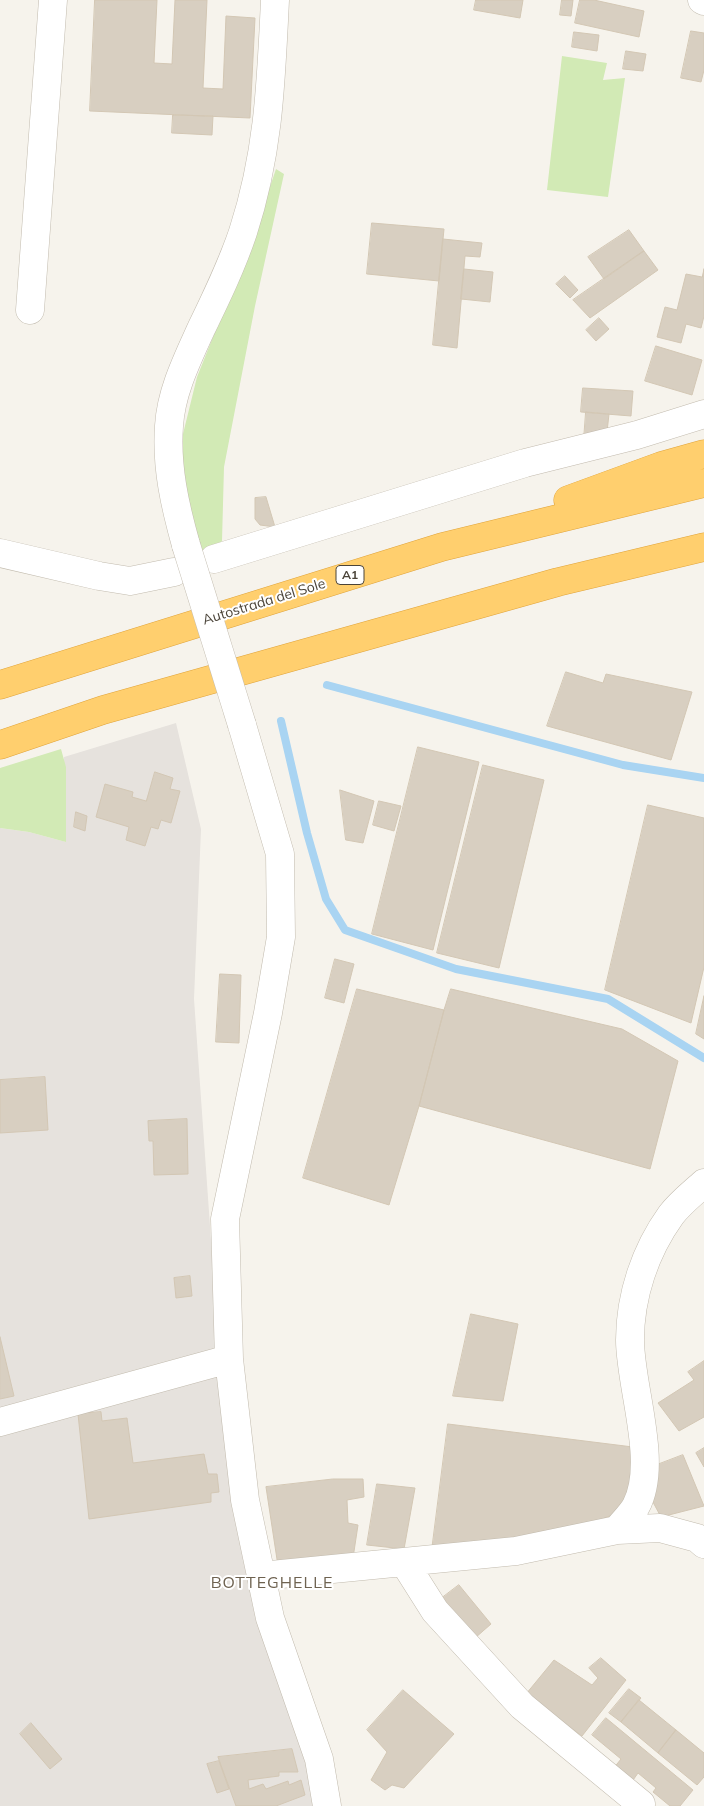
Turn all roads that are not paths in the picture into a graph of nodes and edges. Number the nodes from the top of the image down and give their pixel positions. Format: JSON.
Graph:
{"nodes":[{"id":1,"x":53,"y":0,"type":"edge"},
{"id":2,"x":275,"y":0,"type":"edge"},
{"id":3,"x":30,"y":310,"type":"dead end"},
{"id":4,"x":704,"y":414,"type":"edge"},
{"id":5,"x":704,"y":454,"type":"edge"},
{"id":6,"x":704,"y":483,"type":"edge"},
{"id":7,"x":442,"y":547,"type":"junction"},
{"id":8,"x":704,"y":547,"type":"edge"},
{"id":9,"x":0,"y":553,"type":"edge"},
{"id":10,"x":214,"y":559,"type":"dead end"},
{"id":11,"x":174,"y":572,"type":"dead end"},
{"id":12,"x":0,"y":685,"type":"edge"},
{"id":13,"x":0,"y":745,"type":"edge"},
{"id":14,"x":704,"y":1183,"type":"edge"},
{"id":15,"x":229,"y":1359,"type":"junction"},
{"id":16,"x":0,"y":1422,"type":"edge"},
{"id":17,"x":617,"y":1530,"type":"junction"},
{"id":18,"x":704,"y":1544,"type":"edge"},
{"id":19,"x":404,"y":1562,"type":"junction"},
{"id":20,"x":261,"y":1576,"type":"junction"},
{"id":21,"x":641,"y":1804,"type":"dead end"},
{"id":22,"x":327,"y":1806,"type":"edge"}],
"edges":[{"from":1,"to":3,"type":"street"},
{"from":2,"to":15,"type":"street","bridge":true},
{"from":4,"to":10,"type":"street"},
{"from":5,"to":7,"type":"highway","number":"A1"},
{"from":6,"to":7,"type":"highway","name":"Autostrada del Sole","number":"A1"},
{"from":7,"to":12,"type":"highway","name":"Autostrada del Sole","number":"A1"},
{"from":8,"to":13,"type":"highway"},
{"from":9,"to":11,"type":"street"},
{"from":14,"to":17,"type":"street"},
{"from":15,"to":16,"type":"street"},
{"from":15,"to":20,"type":"street"},
{"from":17,"to":18,"type":"street"},
{"from":17,"to":19,"type":"street"},
{"from":19,"to":20,"type":"street"},
{"from":19,"to":21,"type":"street"},
{"from":20,"to":22,"type":"street"}]}
